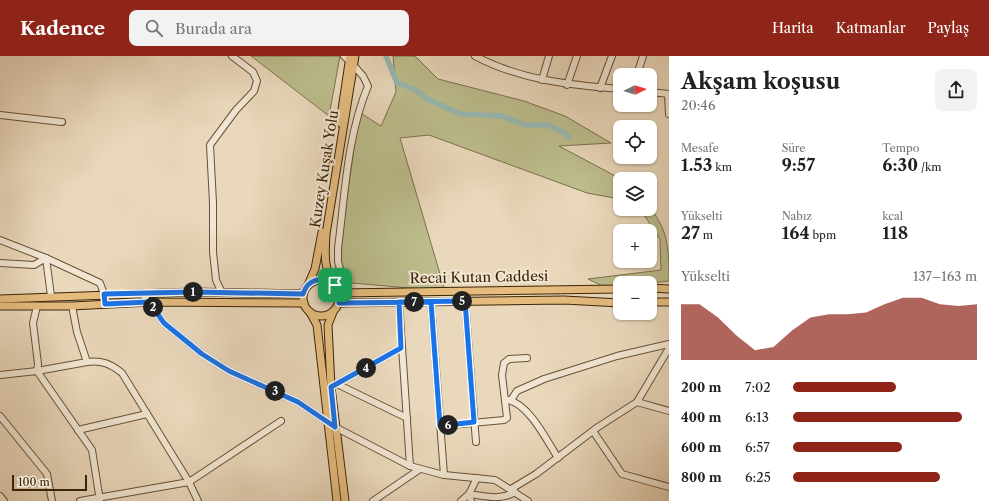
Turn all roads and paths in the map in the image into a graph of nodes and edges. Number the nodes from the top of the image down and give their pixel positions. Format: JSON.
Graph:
{"nodes":[{"id":1,"x":232,"y":56,"type":"edge"},
{"id":2,"x":355,"y":56,"type":"edge"},
{"id":3,"x":475,"y":56,"type":"edge"},
{"id":4,"x":549,"y":56,"type":"edge"},
{"id":5,"x":577,"y":56,"type":"edge"},
{"id":6,"x":612,"y":56,"type":"edge"},
{"id":7,"x":643,"y":56,"type":"edge"},
{"id":8,"x":347,"y":57,"type":"edge"},
{"id":9,"x":355,"y":67,"type":"dead end"},
{"id":10,"x":639,"y":68,"type":"edge"},
{"id":11,"x":542,"y":80,"type":"junction"},
{"id":12,"x":567,"y":85,"type":"junction"},
{"id":13,"x":600,"y":88,"type":"junction"},
{"id":14,"x":613,"y":89,"type":"edge"},
{"id":15,"x":657,"y":93,"type":"edge"},
{"id":16,"x":669,"y":94,"type":"edge"},
{"id":17,"x":669,"y":114,"type":"edge"},
{"id":18,"x":0,"y":115,"type":"edge"},
{"id":19,"x":62,"y":122,"type":"dead end"},
{"id":20,"x":0,"y":240,"type":"edge"},
{"id":21,"x":46,"y":258,"type":"junction"},
{"id":22,"x":0,"y":263,"type":"edge"},
{"id":23,"x":308,"y":285,"type":"junction"},
{"id":24,"x":335,"y":285,"type":"junction"},
{"id":25,"x":657,"y":288,"type":"edge"},
{"id":26,"x":613,"y":289,"type":"edge"},
{"id":27,"x":669,"y":289,"type":"edge"},
{"id":28,"x":142,"y":293,"type":"junction"},
{"id":29,"x":222,"y":293,"type":"junction"},
{"id":30,"x":339,"y":293,"type":"junction"},
{"id":31,"x":104,"y":294,"type":"junction"},
{"id":32,"x":303,"y":294,"type":"junction"},
{"id":33,"x":51,"y":296,"type":"junction"},
{"id":34,"x":0,"y":299,"type":"edge"},
{"id":35,"x":465,"y":301,"type":"junction"},
{"id":36,"x":149,"y":302,"type":"junction"},
{"id":37,"x":399,"y":302,"type":"junction"},
{"id":38,"x":431,"y":302,"type":"junction"},
{"id":39,"x":657,"y":302,"type":"edge"},
{"id":40,"x":669,"y":302,"type":"edge"},
{"id":41,"x":304,"y":303,"type":"junction"},
{"id":42,"x":339,"y":303,"type":"junction"},
{"id":43,"x":613,"y":303,"type":"edge"},
{"id":44,"x":105,"y":304,"type":"junction"},
{"id":45,"x":0,"y":306,"type":"edge"},
{"id":46,"x":37,"y":306,"type":"junction"},
{"id":47,"x":72,"y":306,"type":"junction"},
{"id":48,"x":310,"y":312,"type":"junction"},
{"id":49,"x":333,"y":312,"type":"junction"},
{"id":50,"x":669,"y":344,"type":"edge"},
{"id":51,"x":401,"y":348,"type":"junction"},
{"id":52,"x":669,"y":348,"type":"edge"},
{"id":53,"x":527,"y":358,"type":"dead end"},
{"id":54,"x":88,"y":362,"type":"junction"},
{"id":55,"x":37,"y":372,"type":"junction"},
{"id":56,"x":0,"y":375,"type":"edge"},
{"id":57,"x":334,"y":385,"type":"junction"},
{"id":58,"x":508,"y":400,"type":"junction"},
{"id":59,"x":637,"y":402,"type":"junction"},
{"id":60,"x":669,"y":411,"type":"edge"},
{"id":61,"x":147,"y":414,"type":"junction"},
{"id":62,"x":0,"y":416,"type":"edge"},
{"id":63,"x":407,"y":418,"type":"junction"},
{"id":64,"x":281,"y":421,"type":"dead end"},
{"id":65,"x":327,"y":421,"type":"junction"},
{"id":66,"x":474,"y":422,"type":"junction"},
{"id":67,"x":440,"y":426,"type":"junction"},
{"id":68,"x":335,"y":427,"type":"junction"},
{"id":69,"x":78,"y":430,"type":"junction"},
{"id":70,"x":593,"y":431,"type":"junction"},
{"id":71,"x":476,"y":442,"type":"dead end"},
{"id":72,"x":558,"y":458,"type":"junction"},
{"id":73,"x":410,"y":466,"type":"junction"},
{"id":74,"x":420,"y":469,"type":"junction"},
{"id":75,"x":444,"y":475,"type":"junction"},
{"id":76,"x":477,"y":478,"type":"junction"},
{"id":77,"x":189,"y":482,"type":"junction"},
{"id":78,"x":669,"y":487,"type":"edge"},
{"id":79,"x":513,"y":491,"type":"junction"},
{"id":80,"x":469,"y":494,"type":"junction"},
{"id":81,"x":0,"y":496,"type":"edge"},
{"id":82,"x":100,"y":499,"type":"edge"},
{"id":83,"x":521,"y":499,"type":"edge"},
{"id":84,"x":4,"y":501,"type":"edge"},
{"id":85,"x":52,"y":501,"type":"edge"},
{"id":86,"x":80,"y":501,"type":"edge"},
{"id":87,"x":198,"y":501,"type":"edge"},
{"id":88,"x":337,"y":501,"type":"edge"},
{"id":89,"x":345,"y":501,"type":"edge"},
{"id":90,"x":373,"y":501,"type":"edge"},
{"id":91,"x":461,"y":501,"type":"edge"},
{"id":92,"x":471,"y":501,"type":"edge"},
{"id":93,"x":528,"y":501,"type":"edge"}],
"edges":[{"from":1,"to":29,"type":"street"},
{"from":2,"to":24,"type":"main road","name":"Kuzey Kuşak Yolu"},
{"from":3,"to":11,"type":"street"},
{"from":4,"to":11,"type":"street"},
{"from":5,"to":12,"type":"street"},
{"from":6,"to":13,"type":"street"},
{"from":7,"to":10,"type":"street"},
{"from":8,"to":23,"type":"main road","name":"Kuzey Kuşak Yolu"},
{"from":9,"to":30,"type":"street"},
{"from":11,"to":12,"type":"street"},
{"from":12,"to":13,"type":"street"},
{"from":13,"to":14,"type":"street"},
{"from":15,"to":16,"type":"street"},
{"from":16,"to":17,"type":"street"},
{"from":18,"to":19,"type":"street"},
{"from":20,"to":21,"type":"street"},
{"from":21,"to":22,"type":"street"},
{"from":21,"to":31,"type":"street"},
{"from":21,"to":33,"type":"street"},
{"from":23,"to":24,"type":"main road"},
{"from":23,"to":32,"type":"main road"},
{"from":24,"to":30,"type":"main road"},
{"from":25,"to":27,"type":"main road"},
{"from":26,"to":30,"type":"main road","name":"Recai Kutan Caddesi"},
{"from":28,"to":29,"type":"main road"},
{"from":28,"to":31,"type":"main road"},
{"from":28,"to":36,"type":"street"},
{"from":29,"to":32,"type":"main road"},
{"from":30,"to":42,"type":"main road"},
{"from":31,"to":33,"type":"main road"},
{"from":31,"to":44,"type":"street"},
{"from":32,"to":41,"type":"main road"},
{"from":33,"to":34,"type":"main road"},
{"from":35,"to":38,"type":"main road","name":"Recai Kutan Caddesi"},
{"from":35,"to":43,"type":"main road","name":"Recai Kutan Caddesi"},
{"from":35,"to":66,"type":"street"},
{"from":36,"to":41,"type":"main road"},
{"from":36,"to":44,"type":"main road"},
{"from":36,"to":65,"type":"street"},
{"from":37,"to":38,"type":"main road","name":"Recai Kutan Caddesi"},
{"from":37,"to":42,"type":"main road","name":"Recai Kutan Caddesi"},
{"from":37,"to":51,"type":"street"},
{"from":38,"to":67,"type":"street"},
{"from":39,"to":40,"type":"main road"},
{"from":41,"to":48,"type":"main road"},
{"from":42,"to":49,"type":"main road"},
{"from":44,"to":47,"type":"main road"},
{"from":45,"to":46,"type":"main road"},
{"from":46,"to":47,"type":"main road"},
{"from":46,"to":55,"type":"street"},
{"from":47,"to":54,"type":"street"},
{"from":48,"to":49,"type":"main road"},
{"from":48,"to":65,"type":"main road"},
{"from":49,"to":57,"type":"main road"},
{"from":50,"to":58,"type":"street"},
{"from":51,"to":57,"type":"street"},
{"from":51,"to":63,"type":"street"},
{"from":52,"to":59,"type":"street"},
{"from":53,"to":58,"type":"street"},
{"from":54,"to":55,"type":"street"},
{"from":54,"to":61,"type":"street"},
{"from":55,"to":56,"type":"street"},
{"from":55,"to":69,"type":"street"},
{"from":57,"to":63,"type":"street"},
{"from":57,"to":68,"type":"main road"},
{"from":58,"to":66,"type":"street"},
{"from":58,"to":72,"type":"street"},
{"from":59,"to":60,"type":"street"},
{"from":59,"to":70,"type":"street"},
{"from":61,"to":69,"type":"street"},
{"from":61,"to":77,"type":"street"},
{"from":62,"to":85,"type":"street"},
{"from":63,"to":73,"type":"street"},
{"from":64,"to":77,"type":"street"},
{"from":65,"to":68,"type":"street"},
{"from":65,"to":88,"type":"main road"},
{"from":66,"to":67,"type":"street"},
{"from":66,"to":71,"type":"street"},
{"from":67,"to":75,"type":"street"},
{"from":68,"to":73,"type":"street"},
{"from":68,"to":89,"type":"main road"},
{"from":69,"to":82,"type":"street"},
{"from":70,"to":72,"type":"street"},
{"from":70,"to":78,"type":"street"},
{"from":72,"to":79,"type":"street"},
{"from":73,"to":74,"type":"street"},
{"from":74,"to":75,"type":"street"},
{"from":74,"to":90,"type":"street"},
{"from":75,"to":76,"type":"street"},
{"from":76,"to":79,"type":"street"},
{"from":76,"to":80,"type":"street"},
{"from":77,"to":82,"type":"street"},
{"from":77,"to":87,"type":"street"},
{"from":79,"to":80,"type":"street"},
{"from":79,"to":83,"type":"street"},
{"from":80,"to":91,"type":"street"},
{"from":80,"to":92,"type":"street"},
{"from":81,"to":84,"type":"street"},
{"from":82,"to":86,"type":"street"},
{"from":83,"to":93,"type":"street"}]}
